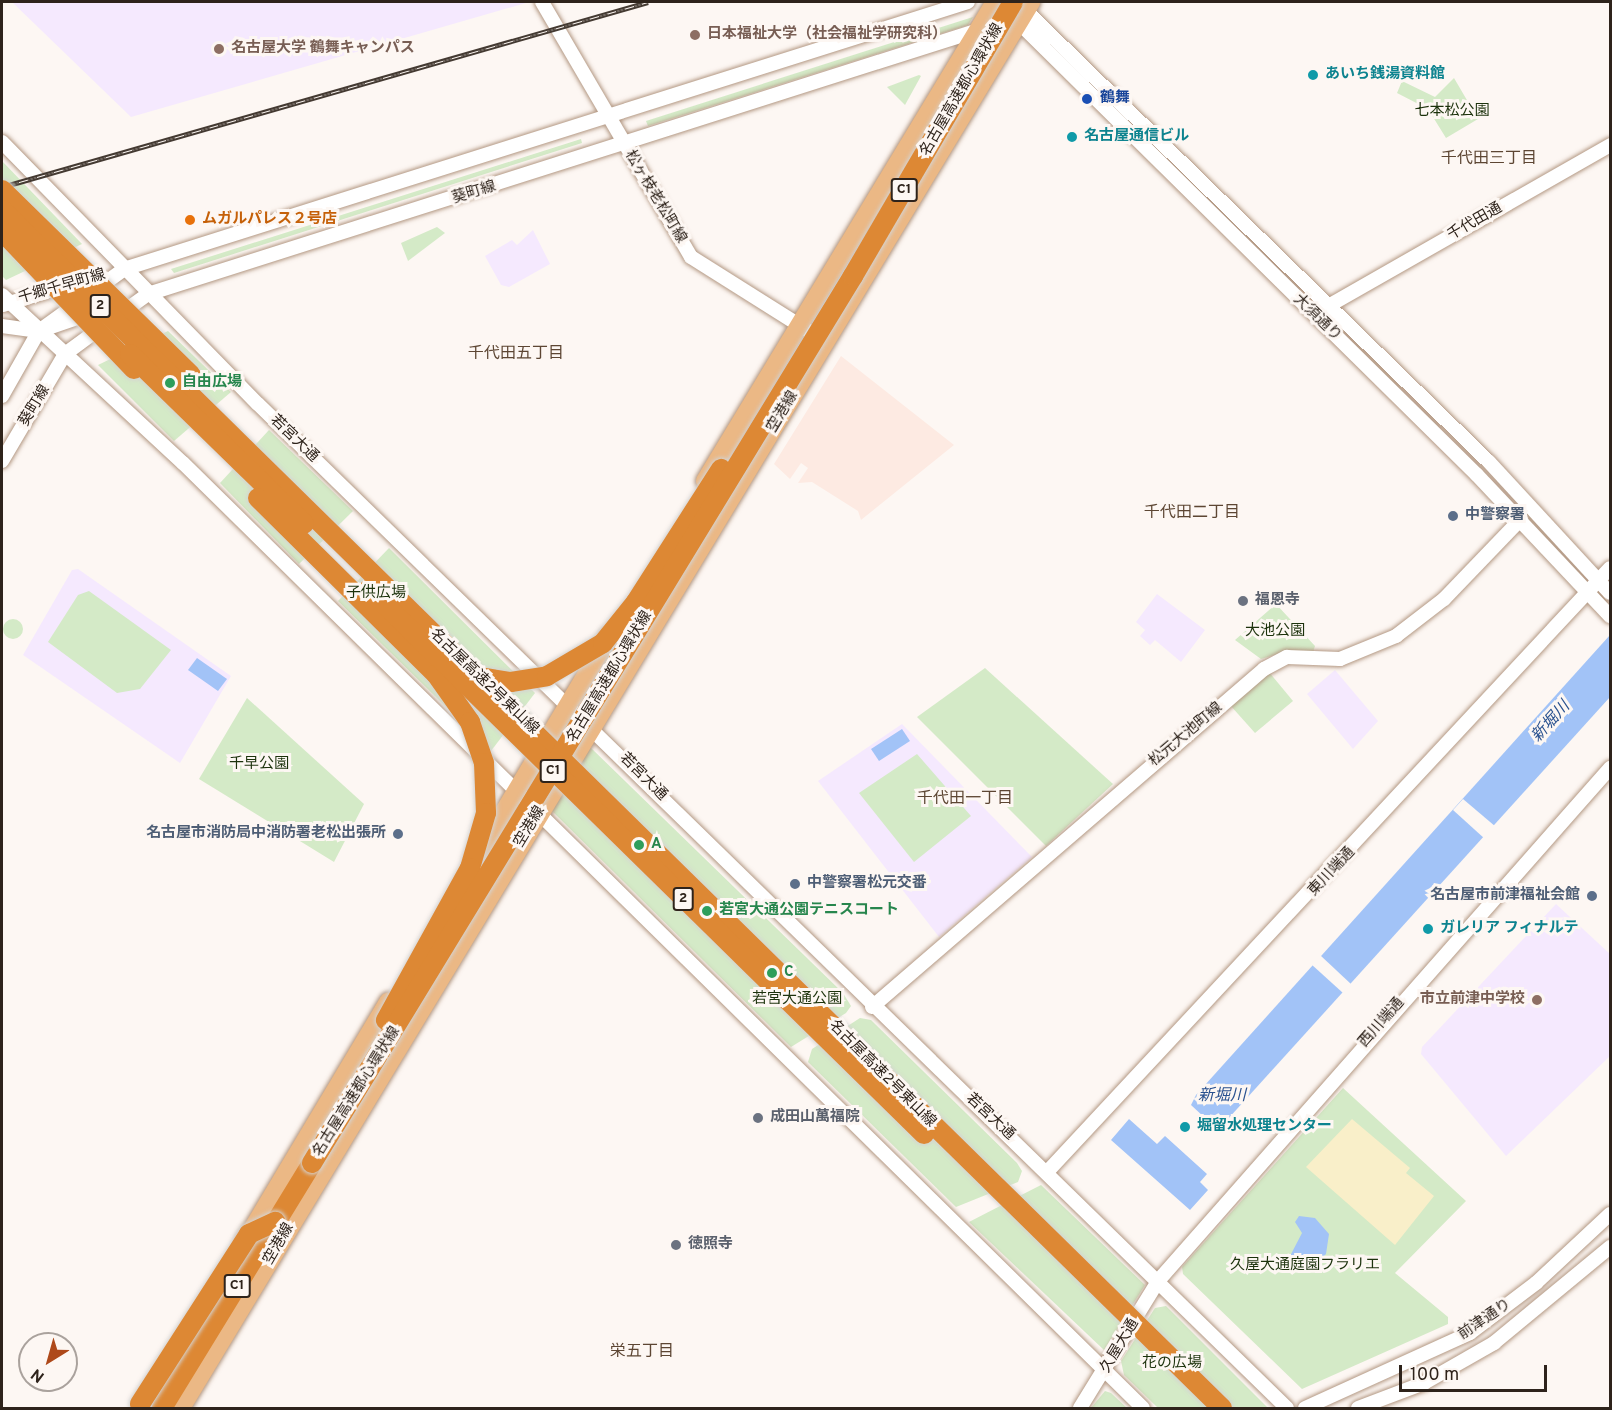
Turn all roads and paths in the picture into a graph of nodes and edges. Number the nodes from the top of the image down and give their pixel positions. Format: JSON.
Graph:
{"nodes":[{"id":1,"x":968,"y":2,"type":"edge"},
{"id":2,"x":995,"y":2,"type":"edge"},
{"id":3,"x":1006,"y":2,"type":"edge"},
{"id":4,"x":1021,"y":3,"type":"edge"},
{"id":5,"x":543,"y":4,"type":"edge"},
{"id":6,"x":1017,"y":26,"type":"junction"},
{"id":7,"x":979,"y":30,"type":"junction"},
{"id":8,"x":609,"y":120,"type":"junction"},
{"id":9,"x":2,"y":142,"type":"edge"},
{"id":10,"x":624,"y":145,"type":"junction"},
{"id":11,"x":1611,"y":145,"type":"edge"},
{"id":12,"x":2,"y":190,"type":"edge"},
{"id":13,"x":2,"y":210,"type":"edge"},
{"id":14,"x":2,"y":233,"type":"edge"},
{"id":15,"x":124,"y":269,"type":"junction"},
{"id":16,"x":148,"y":294,"type":"junction"},
{"id":17,"x":4,"y":301,"type":"edge"},
{"id":18,"x":1334,"y":302,"type":"junction"},
{"id":19,"x":1315,"y":316,"type":"junction"},
{"id":20,"x":2,"y":326,"type":"edge"},
{"id":21,"x":799,"y":326,"type":"junction"},
{"id":22,"x":39,"y":331,"type":"junction"},
{"id":23,"x":826,"y":339,"type":"junction"},
{"id":24,"x":64,"y":354,"type":"junction"},
{"id":25,"x":792,"y":377,"type":"junction"},
{"id":26,"x":161,"y":391,"type":"junction"},
{"id":27,"x":2,"y":396,"type":"edge"},
{"id":28,"x":2,"y":461,"type":"edge"},
{"id":29,"x":1521,"y":519,"type":"junction"},
{"id":30,"x":1611,"y":568,"type":"edge"},
{"id":31,"x":1599,"y":581,"type":"junction"},
{"id":32,"x":1588,"y":591,"type":"junction"},
{"id":33,"x":1611,"y":593,"type":"edge"},
{"id":34,"x":1611,"y":616,"type":"edge"},
{"id":35,"x":568,"y":703,"type":"junction"},
{"id":36,"x":591,"y":726,"type":"junction"},
{"id":37,"x":1611,"y":768,"type":"edge"},
{"id":38,"x":517,"y":794,"type":"junction"},
{"id":39,"x":539,"y":812,"type":"junction"},
{"id":40,"x":872,"y":1007,"type":"junction"},
{"id":41,"x":312,"y":1163,"type":"junction"},
{"id":42,"x":1048,"y":1171,"type":"junction"},
{"id":43,"x":1611,"y":1214,"type":"edge"},
{"id":44,"x":275,"y":1222,"type":"junction"},
{"id":45,"x":1611,"y":1247,"type":"edge"},
{"id":46,"x":1158,"y":1281,"type":"junction"},
{"id":47,"x":212,"y":1297,"type":"junction"},
{"id":48,"x":1105,"y":1371,"type":"junction"},
{"id":49,"x":129,"y":1408,"type":"edge"},
{"id":50,"x":138,"y":1408,"type":"edge"},
{"id":51,"x":148,"y":1408,"type":"edge"},
{"id":52,"x":162,"y":1408,"type":"edge"},
{"id":53,"x":181,"y":1408,"type":"edge"},
{"id":54,"x":1080,"y":1408,"type":"edge"},
{"id":55,"x":1143,"y":1408,"type":"edge"},
{"id":56,"x":1205,"y":1408,"type":"edge"},
{"id":57,"x":1222,"y":1408,"type":"edge"},
{"id":58,"x":1287,"y":1408,"type":"edge"},
{"id":59,"x":1305,"y":1408,"type":"edge"},
{"id":60,"x":1358,"y":1408,"type":"edge"}],
"edges":[{"from":1,"to":8,"type":"street","name":"葵町線"},
{"from":2,"to":7,"type":"main road","name":"空港線"},
{"from":3,"to":6,"type":"street"},
{"from":4,"to":6,"type":"main road","name":"空港線"},
{"from":4,"to":18,"type":"street","name":"大須通り"},
{"from":4,"to":25,"type":"highway","name":"名古屋高速都心環状線","number":"C1","bridge":true},
{"from":5,"to":8,"type":"street","name":"松ヶ枝老松町線"},
{"from":6,"to":7,"type":"street","name":"葵町線"},
{"from":6,"to":19,"type":"street","name":"大須通り"},
{"from":6,"to":23,"type":"main road","name":"空港線"},
{"from":7,"to":10,"type":"street","name":"葵町線"},
{"from":7,"to":21,"type":"main road","name":"空港線"},
{"from":8,"to":10,"type":"street","name":"松ヶ枝老松町線"},
{"from":8,"to":15,"type":"street","name":"葵町線"},
{"from":9,"to":15,"type":"street","name":"若宮大通"},
{"from":10,"to":16,"type":"street","name":"葵町線"},
{"from":10,"to":21,"type":"street","name":"松ヶ枝老松町線"},
{"from":11,"to":18,"type":"street","name":"千代田通"},
{"from":12,"to":25,"type":"highway","bridge":true},
{"from":13,"to":57,"type":"highway","name":"名古屋高速2号東山線","number":"2","bridge":true},
{"from":14,"to":26,"type":"highway","name":"名古屋高速2号東山線","number":"2","bridge":true},
{"from":14,"to":26,"type":"highway","bridge":true},
{"from":15,"to":16,"type":"street","name":"若宮大通"},
{"from":15,"to":17,"type":"street","name":"千郷千早町線"},
{"from":15,"to":22,"type":"street","name":"葵町線"},
{"from":16,"to":22,"type":"street","name":"千郷千早町線"},
{"from":16,"to":24,"type":"street","name":"葵町線"},
{"from":16,"to":35,"type":"street","name":"若宮大通"},
{"from":17,"to":22,"type":"street"},
{"from":18,"to":19,"type":"street","name":"千代田通"},
{"from":18,"to":31,"type":"street","name":"大須通り"},
{"from":19,"to":29,"type":"street","name":"大須通り"},
{"from":20,"to":22,"type":"street","name":"千郷千早町線"},
{"from":21,"to":23,"type":"street","name":"松ヶ枝老松町線"},
{"from":21,"to":35,"type":"main road","name":"空港線"},
{"from":22,"to":24,"type":"street"},
{"from":22,"to":27,"type":"street","name":"葵町線"},
{"from":23,"to":36,"type":"main road","name":"空港線"},
{"from":24,"to":28,"type":"street","name":"葵町線"},
{"from":24,"to":38,"type":"street"},
{"from":25,"to":41,"type":"highway","name":"名古屋高速都心環状線","number":"C1","bridge":true},
{"from":26,"to":41,"type":"highway","bridge":true},
{"from":26,"to":56,"type":"highway","name":"名古屋高速2号東山線","number":"2","bridge":true},
{"from":29,"to":32,"type":"street","name":"大須通り"},
{"from":29,"to":40,"type":"street","name":"松元大池町線"},
{"from":30,"to":31,"type":"street","name":"東川端通"},
{"from":31,"to":32,"type":"street","name":"東川端通"},
{"from":31,"to":33,"type":"street","name":"大須通り"},
{"from":32,"to":34,"type":"street","name":"大須通り"},
{"from":32,"to":42,"type":"street","name":"東川端通"},
{"from":35,"to":36,"type":"street","name":"若宮大通"},
{"from":35,"to":38,"type":"main road","name":"空港線"},
{"from":36,"to":39,"type":"main road","name":"空港線"},
{"from":36,"to":40,"type":"street","name":"若宮大通"},
{"from":37,"to":46,"type":"street","name":"西川端通"},
{"from":38,"to":39,"type":"street"},
{"from":38,"to":47,"type":"main road","name":"空港線"},
{"from":39,"to":48,"type":"street"},
{"from":39,"to":53,"type":"main road","name":"空港線"},
{"from":40,"to":42,"type":"street","name":"若宮大通"},
{"from":41,"to":44,"type":"highway","name":"名古屋高速都心環状線","number":"C1"},
{"from":42,"to":46,"type":"street","name":"若宮大通"},
{"from":43,"to":59,"type":"street","name":"前津通り"},
{"from":44,"to":50,"type":"highway","bridge":true},
{"from":44,"to":52,"type":"highway","name":"名古屋高速都心環状線","number":"C1"},
{"from":45,"to":60,"type":"street","name":"前津通り"},
{"from":46,"to":48,"type":"street","name":"久屋大通"},
{"from":46,"to":58,"type":"street","name":"若宮大通"},
{"from":47,"to":49,"type":"main road"},
{"from":47,"to":51,"type":"main road","name":"空港線"},
{"from":48,"to":54,"type":"street","name":"久屋大通"},
{"from":48,"to":55,"type":"street"}]}
